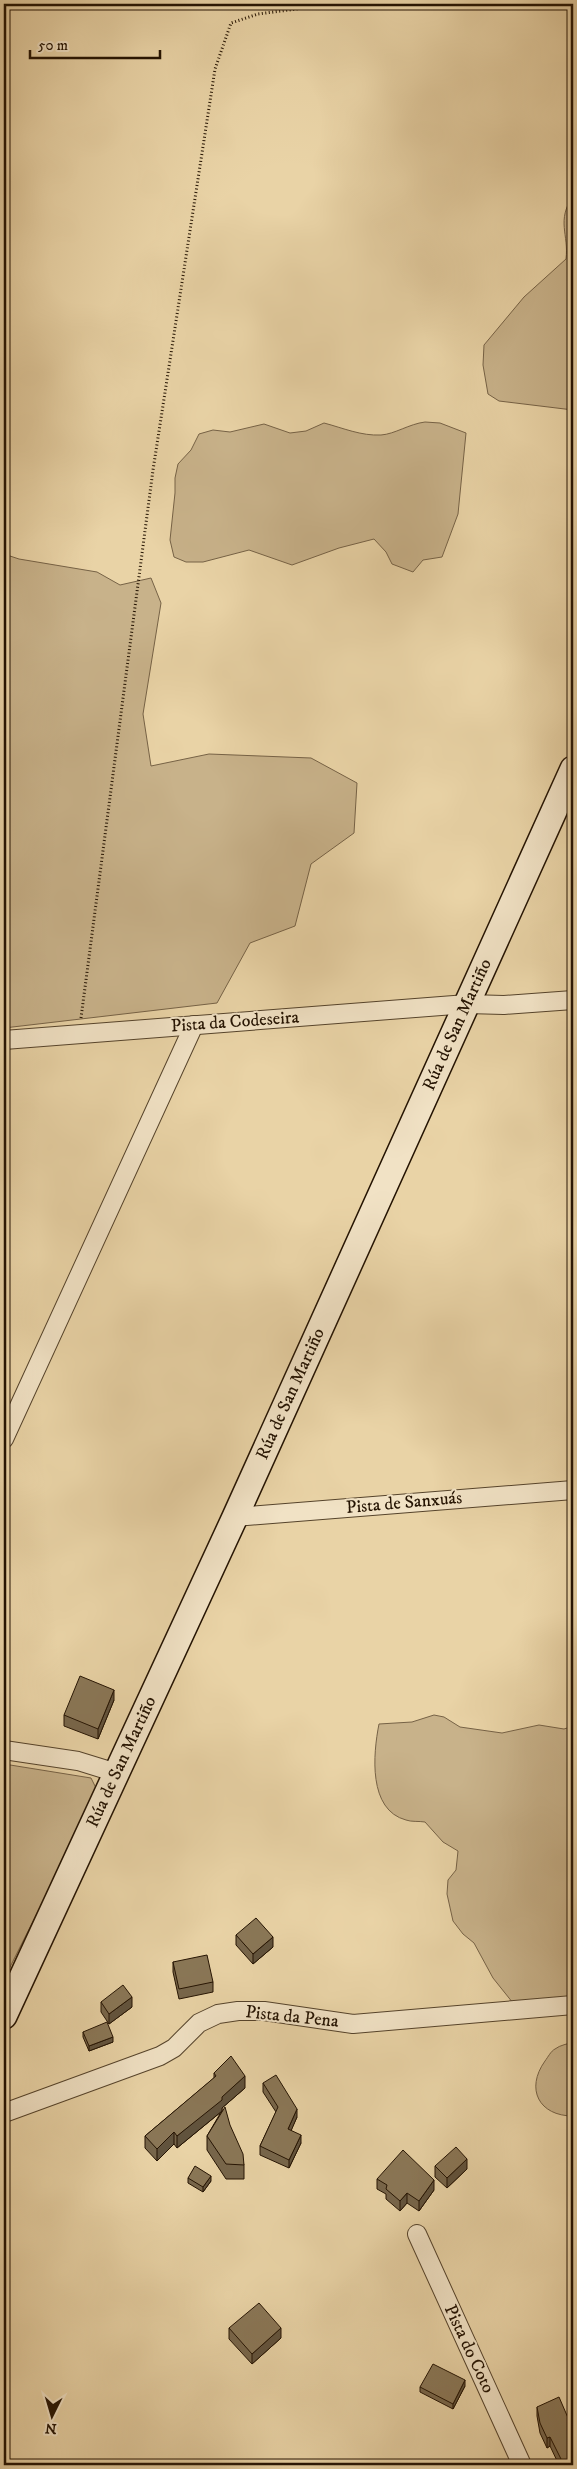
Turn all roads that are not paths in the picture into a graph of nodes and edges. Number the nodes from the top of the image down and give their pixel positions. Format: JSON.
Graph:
{"nodes":[{"id":1,"x":573,"y":769,"type":"edge"},
{"id":2,"x":573,"y":1000,"type":"edge"},
{"id":3,"x":467,"y":1004,"type":"junction"},
{"id":4,"x":194,"y":1025,"type":"junction"},
{"id":5,"x":4,"y":1040,"type":"edge"},
{"id":6,"x":4,"y":1439,"type":"edge"},
{"id":7,"x":573,"y":1490,"type":"edge"},
{"id":8,"x":235,"y":1517,"type":"junction"},
{"id":9,"x":4,"y":1750,"type":"edge"},
{"id":10,"x":117,"y":1774,"type":"junction"},
{"id":11,"x":573,"y":2005,"type":"edge"},
{"id":12,"x":4,"y":2016,"type":"edge"},
{"id":13,"x":4,"y":2112,"type":"edge"},
{"id":14,"x":417,"y":2234,"type":"dead end"},
{"id":15,"x":522,"y":2465,"type":"edge"}],
"edges":[{"from":1,"to":3,"type":"street","name":"Rúa de San Martiño"},
{"from":2,"to":3,"type":"street","name":"Pista da Codeseira"},
{"from":3,"to":4,"type":"street","name":"Pista da Codeseira"},
{"from":3,"to":8,"type":"street","name":"Rúa de San Martiño"},
{"from":4,"to":5,"type":"street","name":"Pista da Codeseira"},
{"from":4,"to":6,"type":"street"},
{"from":7,"to":8,"type":"street","name":"Pista de Sanxuás"},
{"from":8,"to":10,"type":"street","name":"Rúa de San Martiño"},
{"from":9,"to":10,"type":"street"},
{"from":10,"to":12,"type":"street","name":"Rúa de San Martiño"},
{"from":11,"to":13,"type":"street","name":"Pista da Pena"},
{"from":14,"to":15,"type":"street","name":"Pista do Coto"}]}
